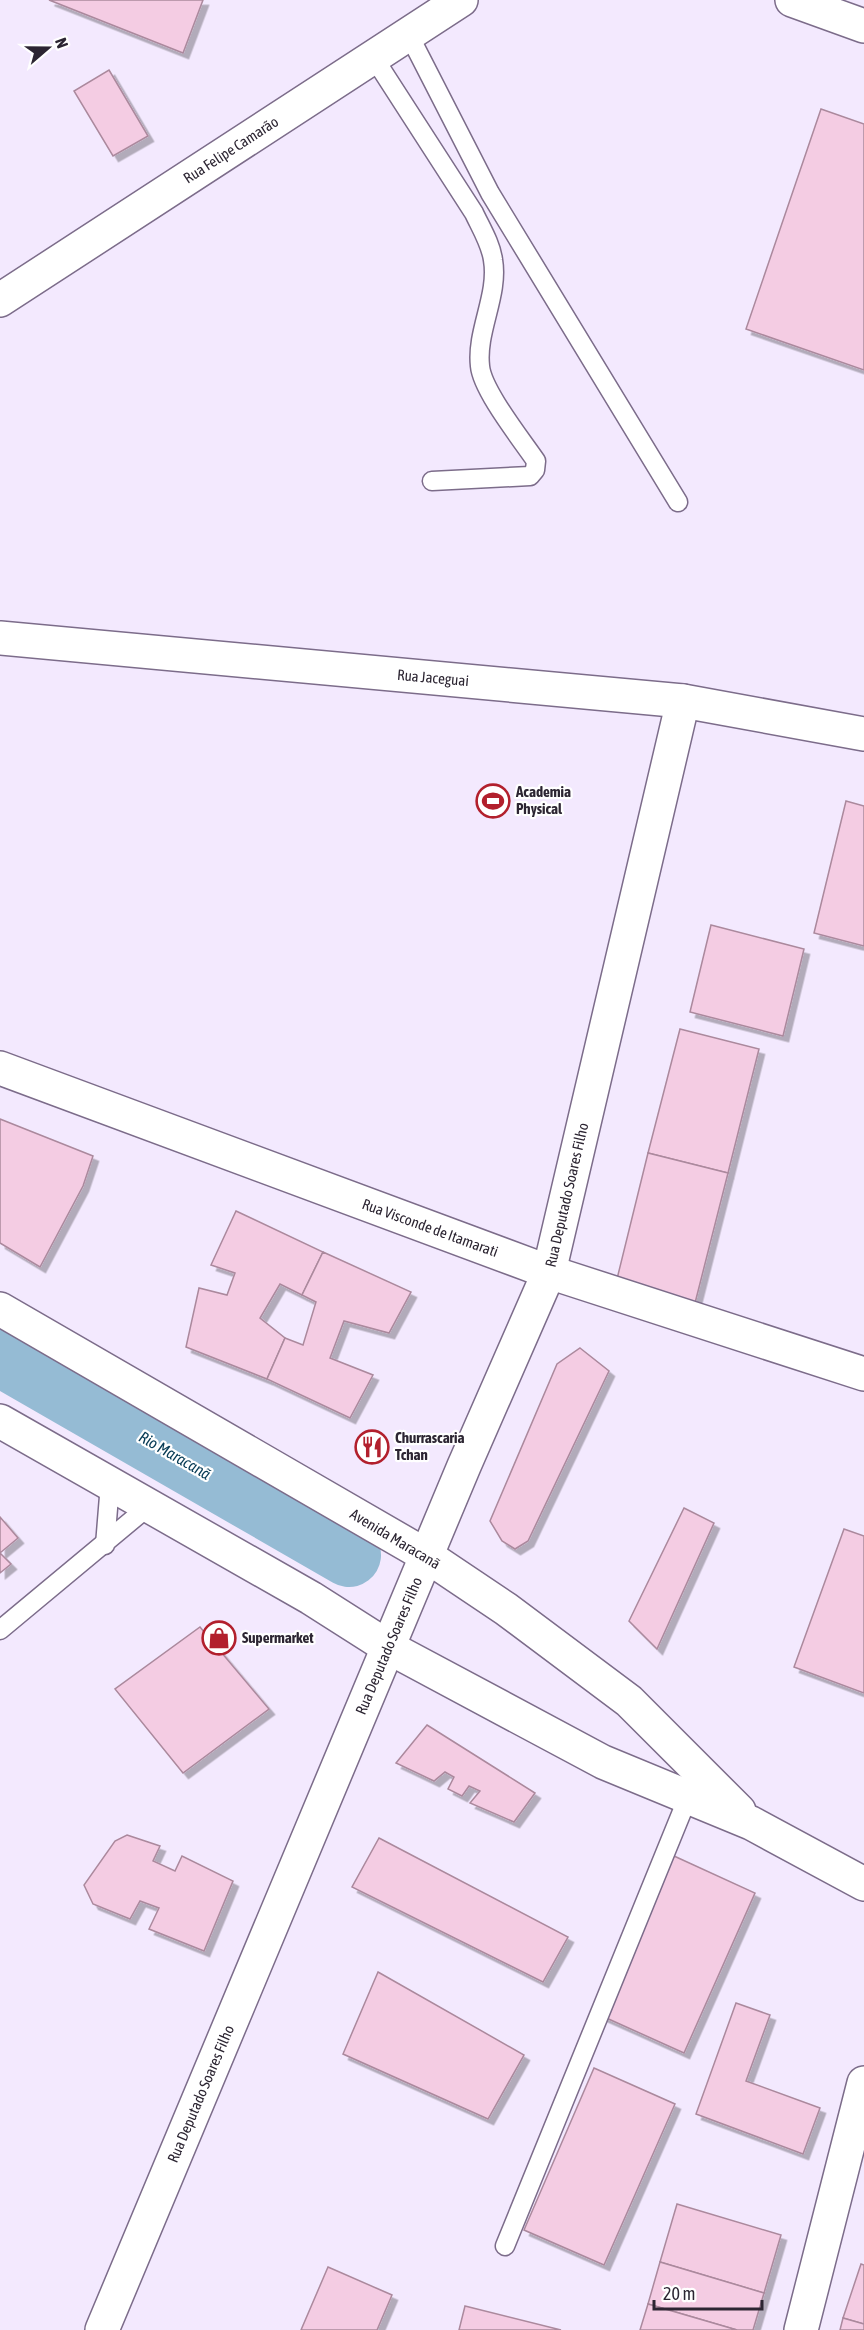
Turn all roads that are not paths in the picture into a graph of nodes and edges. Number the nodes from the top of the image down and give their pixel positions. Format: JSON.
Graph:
{"nodes":[{"id":1,"x":461,"y":0,"type":"edge"},
{"id":2,"x":792,"y":0,"type":"edge"},
{"id":3,"x":864,"y":26,"type":"edge"},
{"id":4,"x":409,"y":35,"type":"junction"},
{"id":5,"x":374,"y":58,"type":"junction"},
{"id":6,"x":0,"y":300,"type":"edge"},
{"id":7,"x":432,"y":481,"type":"dead end"},
{"id":8,"x":678,"y":502,"type":"dead end"},
{"id":9,"x":0,"y":638,"type":"edge"},
{"id":10,"x":683,"y":701,"type":"junction"},
{"id":11,"x":864,"y":734,"type":"edge"},
{"id":12,"x":0,"y":1068,"type":"edge"},
{"id":13,"x":549,"y":1272,"type":"junction"},
{"id":14,"x":0,"y":1309,"type":"edge"},
{"id":15,"x":864,"y":1374,"type":"edge"},
{"id":16,"x":2,"y":1425,"type":"edge"},
{"id":17,"x":110,"y":1484,"type":"junction"},
{"id":18,"x":149,"y":1506,"type":"junction"},
{"id":19,"x":105,"y":1545,"type":"junction"},
{"id":20,"x":427,"y":1556,"type":"junction"},
{"id":21,"x":0,"y":1630,"type":"edge"},
{"id":22,"x":388,"y":1647,"type":"junction"},
{"id":23,"x":688,"y":1797,"type":"junction"},
{"id":24,"x":751,"y":1823,"type":"junction"},
{"id":25,"x":864,"y":1884,"type":"edge"},
{"id":26,"x":864,"y":2083,"type":"edge"},
{"id":27,"x":505,"y":2246,"type":"dead end"},
{"id":28,"x":102,"y":2330,"type":"edge"},
{"id":29,"x":801,"y":2330,"type":"edge"}],
"edges":[{"from":1,"to":4,"type":"street","name":"Rua Felipe Camarão"},
{"from":2,"to":3,"type":"street"},
{"from":4,"to":5,"type":"street","name":"Rua Felipe Camarão"},
{"from":4,"to":8,"type":"lane"},
{"from":5,"to":6,"type":"street","name":"Rua Felipe Camarão"},
{"from":5,"to":7,"type":"lane"},
{"from":9,"to":10,"type":"street","name":"Rua Jaceguai"},
{"from":10,"to":11,"type":"street","name":"Rua Jaceguai"},
{"from":10,"to":13,"type":"street","name":"Rua Deputado Soares Filho"},
{"from":12,"to":13,"type":"street","name":"Rua Visconde de Itamarati"},
{"from":13,"to":15,"type":"street","name":"Rua Visconde de Itamarati"},
{"from":13,"to":20,"type":"street","name":"Rua Deputado Soares Filho"},
{"from":14,"to":20,"type":"street","name":"Avenida Maracanã"},
{"from":16,"to":17,"type":"street","name":"Avenida Maracanã"},
{"from":17,"to":18,"type":"street","name":"Avenida Maracanã"},
{"from":17,"to":19,"type":"lane"},
{"from":18,"to":19,"type":"lane"},
{"from":18,"to":22,"type":"street","name":"Avenida Maracanã"},
{"from":19,"to":21,"type":"lane"},
{"from":20,"to":22,"type":"street","name":"Rua Deputado Soares Filho"},
{"from":20,"to":24,"type":"street","name":"Avenida Maracanã"},
{"from":22,"to":23,"type":"street","name":"Avenida Maracanã"},
{"from":22,"to":28,"type":"street","name":"Rua Deputado Soares Filho"},
{"from":23,"to":24,"type":"street","name":"Avenida Maracanã"},
{"from":23,"to":27,"type":"lane"},
{"from":24,"to":25,"type":"street","name":"Avenida Maracanã"},
{"from":26,"to":29,"type":"street"}]}
